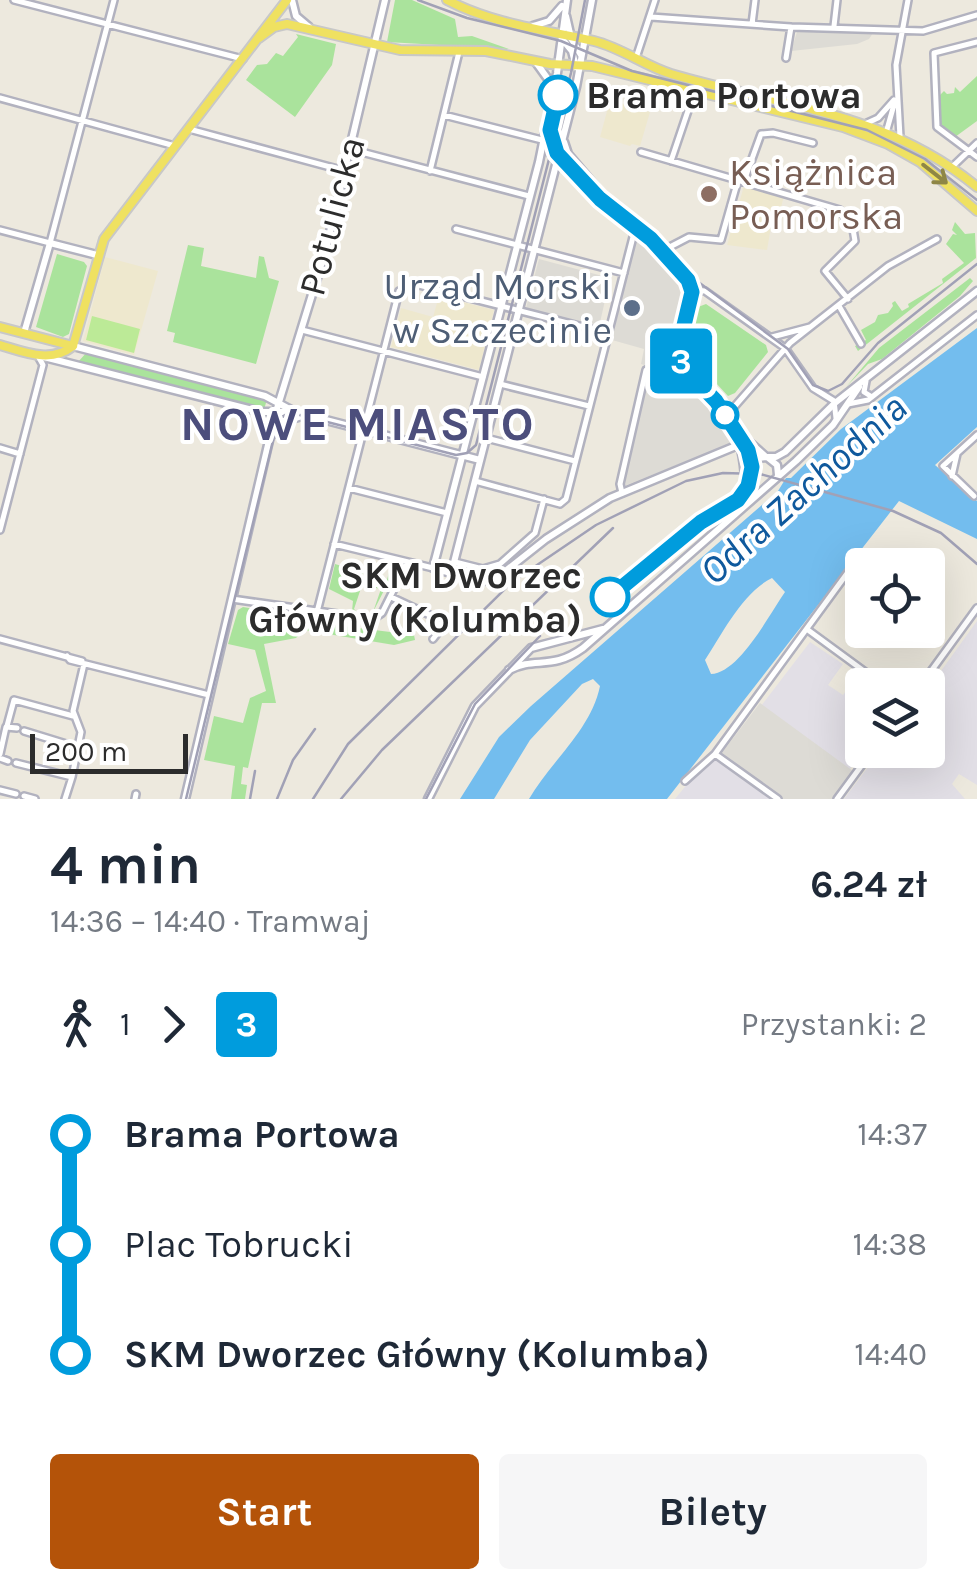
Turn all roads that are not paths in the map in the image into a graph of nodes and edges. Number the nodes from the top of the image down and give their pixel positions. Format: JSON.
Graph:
{"nodes":[{"id":1,"x":14,"y":0,"type":"edge"},
{"id":2,"x":114,"y":0,"type":"edge"},
{"id":3,"x":289,"y":0,"type":"edge"},
{"id":4,"x":384,"y":0,"type":"edge"},
{"id":5,"x":447,"y":0,"type":"edge"},
{"id":6,"x":592,"y":0,"type":"edge"},
{"id":7,"x":655,"y":0,"type":"edge"},
{"id":8,"x":755,"y":0,"type":"edge"},
{"id":9,"x":837,"y":0,"type":"edge"},
{"id":10,"x":908,"y":0,"type":"edge"},
{"id":11,"x":566,"y":2,"type":"edge"},
{"id":12,"x":590,"y":13,"type":"junction"},
{"id":13,"x":977,"y":15,"type":"edge"},
{"id":14,"x":651,"y":17,"type":"junction"},
{"id":15,"x":108,"y":24,"type":"junction"},
{"id":16,"x":752,"y":24,"type":"junction"},
{"id":17,"x":527,"y":26,"type":"junction"},
{"id":18,"x":791,"y":26,"type":"junction"},
{"id":19,"x":834,"y":26,"type":"junction"},
{"id":20,"x":902,"y":30,"type":"junction"},
{"id":21,"x":321,"y":32,"type":"junction"},
{"id":22,"x":562,"y":35,"type":"junction"},
{"id":23,"x":259,"y":38,"type":"junction"},
{"id":24,"x":977,"y":42,"type":"edge"},
{"id":25,"x":373,"y":45,"type":"junction"},
{"id":26,"x":459,"y":51,"type":"junction"},
{"id":27,"x":622,"y":51,"type":"junction"},
{"id":28,"x":581,"y":53,"type":"junction"},
{"id":29,"x":636,"y":58,"type":"junction"},
{"id":30,"x":786,"y":58,"type":"dead end"},
{"id":31,"x":243,"y":59,"type":"junction"},
{"id":32,"x":535,"y":61,"type":"junction"},
{"id":33,"x":559,"y":64,"type":"junction"},
{"id":34,"x":592,"y":66,"type":"junction"},
{"id":35,"x":553,"y":87,"type":"junction"},
{"id":36,"x":576,"y":88,"type":"junction"},
{"id":37,"x":695,"y":90,"type":"junction"},
{"id":38,"x":0,"y":98,"type":"edge"},
{"id":39,"x":896,"y":98,"type":"junction"},
{"id":40,"x":444,"y":115,"type":"junction"},
{"id":41,"x":83,"y":119,"type":"junction"},
{"id":42,"x":546,"y":119,"type":"junction"},
{"id":43,"x":866,"y":123,"type":"junction"},
{"id":44,"x":189,"y":129,"type":"junction"},
{"id":45,"x":886,"y":130,"type":"junction"},
{"id":46,"x":564,"y":135,"type":"junction"},
{"id":47,"x":900,"y":136,"type":"junction"},
{"id":48,"x":537,"y":139,"type":"junction"},
{"id":49,"x":812,"y":142,"type":"dead end"},
{"id":50,"x":888,"y":144,"type":"junction"},
{"id":51,"x":977,"y":144,"type":"edge"},
{"id":52,"x":175,"y":146,"type":"junction"},
{"id":53,"x":350,"y":150,"type":"junction"},
{"id":54,"x":969,"y":151,"type":"junction"},
{"id":55,"x":641,"y":152,"type":"dead end"},
{"id":56,"x":977,"y":156,"type":"edge"},
{"id":57,"x":671,"y":161,"type":"junction"},
{"id":58,"x":556,"y":162,"type":"junction"},
{"id":59,"x":952,"y":168,"type":"junction"},
{"id":60,"x":345,"y":171,"type":"junction"},
{"id":61,"x":430,"y":171,"type":"junction"},
{"id":62,"x":741,"y":180,"type":"junction"},
{"id":63,"x":579,"y":183,"type":"junction"},
{"id":64,"x":977,"y":187,"type":"edge"},
{"id":65,"x":550,"y":188,"type":"junction"},
{"id":66,"x":529,"y":196,"type":"junction"},
{"id":67,"x":614,"y":208,"type":"junction"},
{"id":68,"x":977,"y":211,"type":"edge"},
{"id":69,"x":639,"y":228,"type":"junction"},
{"id":70,"x":456,"y":229,"type":"dead end"},
{"id":71,"x":0,"y":230,"type":"edge"},
{"id":72,"x":937,"y":239,"type":"dead end"},
{"id":73,"x":50,"y":243,"type":"junction"},
{"id":74,"x":517,"y":244,"type":"junction"},
{"id":75,"x":534,"y":249,"type":"junction"},
{"id":76,"x":664,"y":250,"type":"junction"},
{"id":77,"x":97,"y":255,"type":"junction"},
{"id":78,"x":624,"y":273,"type":"junction"},
{"id":79,"x":411,"y":283,"type":"dead end"},
{"id":80,"x":693,"y":290,"type":"junction"},
{"id":81,"x":977,"y":291,"type":"edge"},
{"id":82,"x":399,"y":292,"type":"dead end"},
{"id":83,"x":848,"y":299,"type":"junction"},
{"id":84,"x":501,"y":306,"type":"junction"},
{"id":85,"x":839,"y":306,"type":"junction"},
{"id":86,"x":518,"y":310,"type":"junction"},
{"id":87,"x":977,"y":315,"type":"edge"},
{"id":88,"x":812,"y":326,"type":"junction"},
{"id":89,"x":0,"y":327,"type":"edge"},
{"id":90,"x":301,"y":330,"type":"junction"},
{"id":91,"x":608,"y":333,"type":"junction"},
{"id":92,"x":24,"y":334,"type":"junction"},
{"id":93,"x":770,"y":337,"type":"junction"},
{"id":94,"x":861,"y":344,"type":"dead end"},
{"id":95,"x":0,"y":345,"type":"edge"},
{"id":96,"x":73,"y":346,"type":"junction"},
{"id":97,"x":785,"y":348,"type":"junction"},
{"id":98,"x":384,"y":351,"type":"junction"},
{"id":99,"x":38,"y":356,"type":"junction"},
{"id":100,"x":681,"y":356,"type":"junction"},
{"id":101,"x":54,"y":360,"type":"junction"},
{"id":102,"x":43,"y":365,"type":"junction"},
{"id":103,"x":483,"y":377,"type":"junction"},
{"id":104,"x":499,"y":384,"type":"junction"},
{"id":105,"x":862,"y":384,"type":"junction"},
{"id":106,"x":284,"y":386,"type":"junction"},
{"id":107,"x":264,"y":396,"type":"junction"},
{"id":108,"x":826,"y":396,"type":"junction"},
{"id":109,"x":874,"y":396,"type":"junction"},
{"id":110,"x":836,"y":403,"type":"junction"},
{"id":111,"x":589,"y":406,"type":"junction"},
{"id":112,"x":846,"y":406,"type":"junction"},
{"id":113,"x":277,"y":408,"type":"junction"},
{"id":114,"x":261,"y":412,"type":"junction"},
{"id":115,"x":725,"y":413,"type":"junction"},
{"id":116,"x":314,"y":417,"type":"junction"},
{"id":117,"x":833,"y":425,"type":"junction"},
{"id":118,"x":364,"y":430,"type":"junction"},
{"id":119,"x":738,"y":432,"type":"junction"},
{"id":120,"x":977,"y":435,"type":"edge"},
{"id":121,"x":270,"y":438,"type":"junction"},
{"id":122,"x":486,"y":438,"type":"junction"},
{"id":123,"x":748,"y":441,"type":"junction"},
{"id":124,"x":740,"y":445,"type":"junction"},
{"id":125,"x":0,"y":448,"type":"edge"},
{"id":126,"x":20,"y":454,"type":"junction"},
{"id":127,"x":462,"y":456,"type":"junction"},
{"id":128,"x":766,"y":457,"type":"junction"},
{"id":129,"x":480,"y":460,"type":"junction"},
{"id":130,"x":575,"y":462,"type":"junction"},
{"id":131,"x":746,"y":468,"type":"junction"},
{"id":132,"x":777,"y":476,"type":"junction"},
{"id":133,"x":474,"y":481,"type":"junction"},
{"id":134,"x":745,"y":482,"type":"junction"},
{"id":135,"x":348,"y":488,"type":"junction"},
{"id":136,"x":621,"y":489,"type":"junction"},
{"id":137,"x":764,"y":490,"type":"junction"},
{"id":138,"x":974,"y":496,"type":"dead end"},
{"id":139,"x":544,"y":500,"type":"junction"},
{"id":140,"x":448,"y":513,"type":"junction"},
{"id":141,"x":0,"y":530,"type":"edge"},
{"id":142,"x":719,"y":530,"type":"junction"},
{"id":143,"x":334,"y":544,"type":"junction"},
{"id":144,"x":454,"y":562,"type":"junction"},
{"id":145,"x":407,"y":563,"type":"junction"},
{"id":146,"x":433,"y":568,"type":"junction"},
{"id":147,"x":452,"y":574,"type":"junction"},
{"id":148,"x":845,"y":576,"type":"edge"},
{"id":149,"x":391,"y":597,"type":"junction"},
{"id":150,"x":232,"y":599,"type":"junction"},
{"id":151,"x":977,"y":608,"type":"edge"},
{"id":152,"x":317,"y":612,"type":"junction"},
{"id":153,"x":605,"y":629,"type":"junction"},
{"id":154,"x":808,"y":630,"type":"junction"},
{"id":155,"x":0,"y":639,"type":"edge"},
{"id":156,"x":433,"y":639,"type":"dead end"},
{"id":157,"x":84,"y":664,"type":"junction"},
{"id":158,"x":861,"y":668,"type":"edge"},
{"id":159,"x":933,"y":668,"type":"edge"},
{"id":160,"x":509,"y":670,"type":"junction"},
{"id":161,"x":209,"y":696,"type":"junction"},
{"id":162,"x":74,"y":716,"type":"junction"},
{"id":163,"x":7,"y":726,"type":"junction"},
{"id":164,"x":76,"y":746,"type":"junction"},
{"id":165,"x":715,"y":754,"type":"junction"},
{"id":166,"x":0,"y":756,"type":"edge"},
{"id":167,"x":860,"y":768,"type":"edge"},
{"id":168,"x":72,"y":778,"type":"junction"},
{"id":169,"x":685,"y":781,"type":"dead end"},
{"id":170,"x":0,"y":790,"type":"edge"},
{"id":171,"x":35,"y":799,"type":"edge"},
{"id":172,"x":65,"y":799,"type":"edge"},
{"id":173,"x":185,"y":799,"type":"edge"},
{"id":174,"x":428,"y":799,"type":"edge"},
{"id":175,"x":778,"y":799,"type":"edge"},
{"id":176,"x":837,"y":799,"type":"edge"}],
"edges":[{"from":1,"to":15,"type":"street"},
{"from":2,"to":15,"type":"street"},
{"from":3,"to":21,"type":"street"},
{"from":3,"to":23,"type":"main road"},
{"from":4,"to":25,"type":"street","name":"Potulicka"},
{"from":5,"to":17,"type":"main road"},
{"from":6,"to":12,"type":"street"},
{"from":7,"to":14,"type":"street"},
{"from":8,"to":16,"type":"street"},
{"from":9,"to":19,"type":"street"},
{"from":10,"to":20,"type":"street"},
{"from":11,"to":17,"type":"street"},
{"from":11,"to":22,"type":"street"},
{"from":12,"to":27,"type":"street"},
{"from":12,"to":28,"type":"street"},
{"from":13,"to":20,"type":"street"},
{"from":14,"to":16,"type":"street"},
{"from":14,"to":29,"type":"street"},
{"from":15,"to":31,"type":"street"},
{"from":15,"to":41,"type":"street"},
{"from":16,"to":18,"type":"street"},
{"from":17,"to":22,"type":"main road"},
{"from":18,"to":19,"type":"street"},
{"from":18,"to":30,"type":"street"},
{"from":19,"to":20,"type":"street"},
{"from":20,"to":39,"type":"street"},
{"from":21,"to":23,"type":"main road"},
{"from":21,"to":25,"type":"main road"},
{"from":22,"to":28,"type":"main road"},
{"from":22,"to":28,"type":"street"},
{"from":22,"to":33,"type":"street"},
{"from":23,"to":31,"type":"main road"},
{"from":24,"to":54,"type":"street"},
{"from":25,"to":26,"type":"main road"},
{"from":25,"to":53,"type":"street","name":"Potulicka"},
{"from":26,"to":32,"type":"main road"},
{"from":26,"to":40,"type":"street"},
{"from":27,"to":28,"type":"main road"},
{"from":27,"to":29,"type":"main road"},
{"from":28,"to":33,"type":"main road"},
{"from":28,"to":34,"type":"main road"},
{"from":28,"to":36,"type":"street"},
{"from":29,"to":43,"type":"main road"},
{"from":31,"to":44,"type":"main road"},
{"from":32,"to":33,"type":"main road"},
{"from":32,"to":35,"type":"street"},
{"from":33,"to":35,"type":"street"},
{"from":34,"to":36,"type":"street"},
{"from":34,"to":37,"type":"main road"},
{"from":35,"to":42,"type":"street"},
{"from":36,"to":46,"type":"street"},
{"from":37,"to":50,"type":"main road"},
{"from":37,"to":57,"type":"street"},
{"from":38,"to":41,"type":"street"},
{"from":39,"to":43,"type":"street"},
{"from":39,"to":45,"type":"street"},
{"from":39,"to":47,"type":"street"},
{"from":40,"to":48,"type":"street"},
{"from":40,"to":61,"type":"street"},
{"from":41,"to":52,"type":"street"},
{"from":41,"to":73,"type":"street"},
{"from":42,"to":48,"type":"street"},
{"from":42,"to":58,"type":"street"},
{"from":43,"to":45,"type":"main road"},
{"from":44,"to":52,"type":"main road"},
{"from":44,"to":60,"type":"street"},
{"from":45,"to":47,"type":"main road"},
{"from":45,"to":50,"type":"street"},
{"from":46,"to":58,"type":"street"},
{"from":46,"to":67,"type":"street"},
{"from":47,"to":59,"type":"main road"},
{"from":48,"to":66,"type":"street"},
{"from":49,"to":62,"type":"street"},
{"from":50,"to":68,"type":"main road","one_way":true},
{"from":51,"to":54,"type":"street"},
{"from":52,"to":77,"type":"main road"},
{"from":53,"to":60,"type":"street","name":"Potulicka"},
{"from":53,"to":61,"type":"street"},
{"from":54,"to":56,"type":"street"},
{"from":54,"to":59,"type":"street"},
{"from":55,"to":57,"type":"street"},
{"from":57,"to":62,"type":"street"},
{"from":58,"to":63,"type":"street"},
{"from":58,"to":65,"type":"street"},
{"from":59,"to":64,"type":"main road"},
{"from":60,"to":90,"type":"street","name":"Potulicka"},
{"from":61,"to":66,"type":"street"},
{"from":62,"to":76,"type":"street"},
{"from":62,"to":83,"type":"street"},
{"from":63,"to":65,"type":"street"},
{"from":63,"to":67,"type":"street"},
{"from":65,"to":75,"type":"street"},
{"from":66,"to":74,"type":"street"},
{"from":67,"to":69,"type":"street"},
{"from":69,"to":76,"type":"street"},
{"from":69,"to":78,"type":"street"},
{"from":70,"to":74,"type":"street"},
{"from":71,"to":73,"type":"street"},
{"from":72,"to":83,"type":"street"},
{"from":73,"to":77,"type":"street"},
{"from":73,"to":92,"type":"street"},
{"from":74,"to":75,"type":"street"},
{"from":74,"to":84,"type":"street"},
{"from":75,"to":78,"type":"street"},
{"from":75,"to":86,"type":"street"},
{"from":76,"to":80,"type":"street"},
{"from":77,"to":96,"type":"main road"},
{"from":78,"to":91,"type":"street"},
{"from":79,"to":84,"type":"street"},
{"from":80,"to":93,"type":"street"},
{"from":80,"to":100,"type":"street"},
{"from":81,"to":105,"type":"street"},
{"from":82,"to":98,"type":"street"},
{"from":83,"to":85,"type":"street"},
{"from":84,"to":86,"type":"street"},
{"from":84,"to":103,"type":"street"},
{"from":85,"to":88,"type":"street"},
{"from":85,"to":94,"type":"street"},
{"from":86,"to":91,"type":"street"},
{"from":86,"to":104,"type":"street"},
{"from":87,"to":109,"type":"street"},
{"from":88,"to":93,"type":"street"},
{"from":88,"to":97,"type":"street"},
{"from":89,"to":92,"type":"main road"},
{"from":90,"to":98,"type":"street"},
{"from":90,"to":106,"type":"street","name":"Potulicka"},
{"from":91,"to":111,"type":"street"},
{"from":92,"to":96,"type":"main road"},
{"from":93,"to":97,"type":"street"},
{"from":95,"to":99,"type":"main road"},
{"from":96,"to":99,"type":"main road"},
{"from":96,"to":107,"type":"street"},
{"from":97,"to":108,"type":"street"},
{"from":97,"to":115,"type":"street"},
{"from":98,"to":103,"type":"street"},
{"from":98,"to":118,"type":"street"},
{"from":99,"to":101,"type":"street"},
{"from":99,"to":102,"type":"street"},
{"from":100,"to":115,"type":"street"},
{"from":100,"to":136,"type":"street"},
{"from":101,"to":102,"type":"street"},
{"from":101,"to":114,"type":"street"},
{"from":102,"to":126,"type":"street"},
{"from":103,"to":127,"type":"street"},
{"from":104,"to":111,"type":"street"},
{"from":104,"to":122,"type":"street"},
{"from":105,"to":108,"type":"street"},
{"from":105,"to":109,"type":"street"},
{"from":105,"to":110,"type":"street"},
{"from":105,"to":112,"type":"street"},
{"from":106,"to":107,"type":"street"},
{"from":106,"to":113,"type":"street","name":"Potulicka"},
{"from":107,"to":113,"type":"street"},
{"from":108,"to":110,"type":"street"},
{"from":109,"to":112,"type":"street"},
{"from":110,"to":117,"type":"street"},
{"from":110,"to":128,"type":"street"},
{"from":111,"to":130,"type":"street"},
{"from":112,"to":117,"type":"street"},
{"from":113,"to":114,"type":"street"},
{"from":113,"to":116,"type":"street"},
{"from":113,"to":121,"type":"street","name":"Potulicka"},
{"from":114,"to":121,"type":"street"},
{"from":115,"to":119,"type":"street"},
{"from":116,"to":118,"type":"street"},
{"from":116,"to":121,"type":"street"},
{"from":117,"to":132,"type":"street"},
{"from":118,"to":127,"type":"street"},
{"from":118,"to":135,"type":"street"},
{"from":119,"to":123,"type":"street"},
{"from":119,"to":124,"type":"street"},
{"from":120,"to":138,"type":"street"},
{"from":121,"to":150,"type":"street","name":"Potulicka"},
{"from":122,"to":129,"type":"street"},
{"from":122,"to":130,"type":"street"},
{"from":123,"to":124,"type":"street"},
{"from":123,"to":128,"type":"street"},
{"from":124,"to":131,"type":"street"},
{"from":124,"to":136,"type":"street"},
{"from":125,"to":126,"type":"street"},
{"from":126,"to":141,"type":"street"},
{"from":127,"to":129,"type":"street"},
{"from":127,"to":140,"type":"street"},
{"from":128,"to":131,"type":"street"},
{"from":128,"to":132,"type":"street"},
{"from":129,"to":133,"type":"street"},
{"from":130,"to":139,"type":"street"},
{"from":131,"to":134,"type":"street"},
{"from":132,"to":137,"type":"street"},
{"from":133,"to":139,"type":"street"},
{"from":133,"to":144,"type":"street"},
{"from":134,"to":137,"type":"street"},
{"from":134,"to":142,"type":"street"},
{"from":135,"to":140,"type":"street"},
{"from":135,"to":143,"type":"street"},
{"from":136,"to":147,"type":"street"},
{"from":137,"to":142,"type":"street"},
{"from":139,"to":144,"type":"street"},
{"from":140,"to":146,"type":"street"},
{"from":142,"to":153,"type":"street"},
{"from":143,"to":145,"type":"street"},
{"from":143,"to":152,"type":"street"},
{"from":144,"to":147,"type":"street"},
{"from":145,"to":146,"type":"street"},
{"from":145,"to":149,"type":"street"},
{"from":146,"to":147,"type":"street"},
{"from":148,"to":154,"type":"street"},
{"from":149,"to":152,"type":"street"},
{"from":149,"to":156,"type":"street"},
{"from":150,"to":152,"type":"street"},
{"from":150,"to":161,"type":"street","name":"Potulicka"},
{"from":151,"to":159,"type":"street"},
{"from":153,"to":160,"type":"street"},
{"from":153,"to":160,"type":"street"},
{"from":154,"to":158,"type":"street"},
{"from":154,"to":165,"type":"street"},
{"from":155,"to":157,"type":"street"},
{"from":157,"to":161,"type":"street"},
{"from":157,"to":162,"type":"street"},
{"from":160,"to":174,"type":"street"},
{"from":161,"to":173,"type":"street","name":"Potulicka"},
{"from":162,"to":163,"type":"street"},
{"from":162,"to":164,"type":"street"},
{"from":163,"to":164,"type":"street"},
{"from":163,"to":166,"type":"street"},
{"from":164,"to":168,"type":"street"},
{"from":165,"to":169,"type":"street"},
{"from":165,"to":175,"type":"street"},
{"from":166,"to":168,"type":"street"},
{"from":167,"to":176,"type":"street"},
{"from":168,"to":172,"type":"street"},
{"from":170,"to":171,"type":"street"}]}
